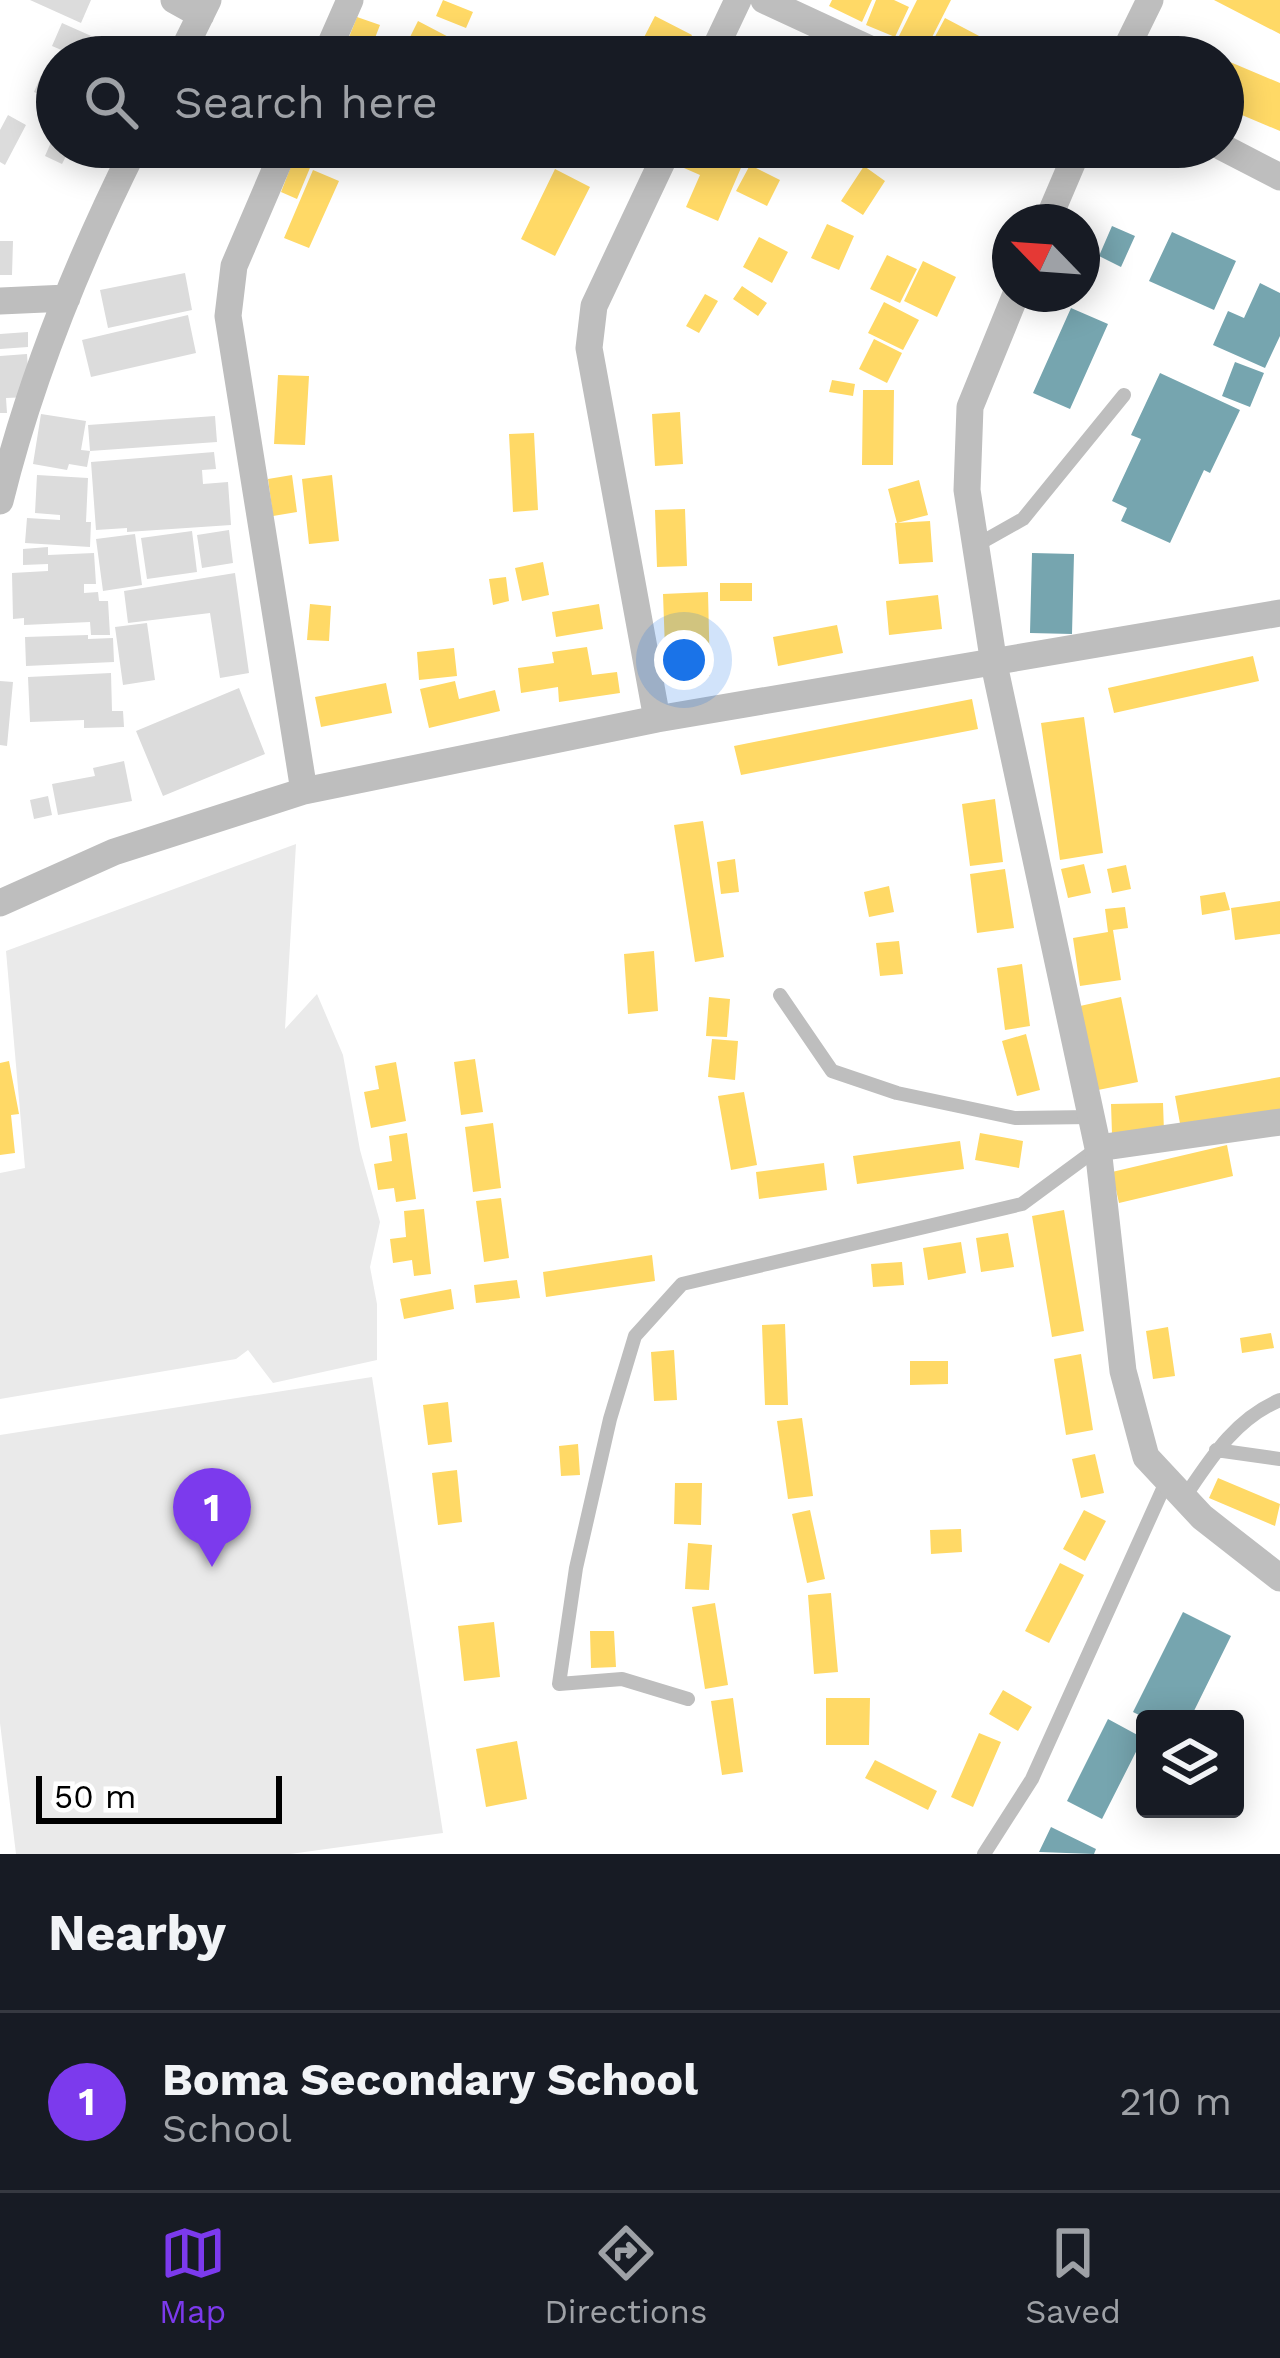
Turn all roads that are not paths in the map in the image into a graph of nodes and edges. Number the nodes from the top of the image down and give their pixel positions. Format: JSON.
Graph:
{"nodes":[{"id":1,"x":174,"y":0,"type":"edge"},
{"id":2,"x":350,"y":0,"type":"edge"},
{"id":3,"x":738,"y":0,"type":"edge"},
{"id":4,"x":764,"y":0,"type":"edge"},
{"id":5,"x":1150,"y":0,"type":"edge"},
{"id":6,"x":204,"y":7,"type":"edge"},
{"id":7,"x":190,"y":36,"type":"edge"},
{"id":8,"x":334,"y":36,"type":"edge"},
{"id":9,"x":721,"y":36,"type":"edge"},
{"id":10,"x":842,"y":36,"type":"edge"},
{"id":11,"x":1132,"y":36,"type":"edge"},
{"id":12,"x":1244,"y":158,"type":"edge"},
{"id":13,"x":126,"y":168,"type":"edge"},
{"id":14,"x":276,"y":168,"type":"edge"},
{"id":15,"x":659,"y":168,"type":"edge"},
{"id":16,"x":1070,"y":168,"type":"edge"},
{"id":17,"x":1280,"y":177,"type":"edge"},
{"id":18,"x":1055,"y":204,"type":"edge"},
{"id":19,"x":68,"y":298,"type":"junction"},
{"id":20,"x":0,"y":301,"type":"edge"},
{"id":21,"x":1009,"y":312,"type":"edge"},
{"id":22,"x":1124,"y":395,"type":"dead end"},
{"id":23,"x":0,"y":501,"type":"edge"},
{"id":24,"x":975,"y":546,"type":"junction"},
{"id":25,"x":1280,"y":614,"type":"edge"},
{"id":26,"x":994,"y":664,"type":"junction"},
{"id":27,"x":658,"y":719,"type":"junction"},
{"id":28,"x":304,"y":791,"type":"junction"},
{"id":29,"x":0,"y":903,"type":"edge"},
{"id":30,"x":780,"y":995,"type":"dead end"},
{"id":31,"x":1091,"y":1117,"type":"junction"},
{"id":32,"x":1280,"y":1122,"type":"edge"},
{"id":33,"x":1098,"y":1148,"type":"junction"},
{"id":34,"x":1280,"y":1400,"type":"edge"},
{"id":35,"x":1216,"y":1450,"type":"junction"},
{"id":36,"x":1280,"y":1459,"type":"edge"},
{"id":37,"x":1176,"y":1489,"type":"junction"},
{"id":38,"x":1280,"y":1578,"type":"edge"},
{"id":39,"x":688,"y":1699,"type":"dead end"},
{"id":40,"x":984,"y":1854,"type":"edge"}],
"edges":[{"from":1,"to":6,"type":"street"},
{"from":2,"to":8,"type":"street"},
{"from":3,"to":9,"type":"street"},
{"from":4,"to":10,"type":"street"},
{"from":5,"to":11,"type":"street"},
{"from":6,"to":7,"type":"street"},
{"from":12,"to":17,"type":"street"},
{"from":13,"to":19,"type":"street"},
{"from":14,"to":28,"type":"street"},
{"from":15,"to":27,"type":"street"},
{"from":16,"to":18,"type":"street"},
{"from":19,"to":20,"type":"street"},
{"from":19,"to":23,"type":"street"},
{"from":21,"to":24,"type":"street"},
{"from":22,"to":24,"type":"lane"},
{"from":24,"to":26,"type":"street"},
{"from":25,"to":26,"type":"street"},
{"from":26,"to":27,"type":"street"},
{"from":26,"to":31,"type":"street"},
{"from":27,"to":28,"type":"street"},
{"from":28,"to":29,"type":"street"},
{"from":30,"to":31,"type":"lane"},
{"from":31,"to":33,"type":"street"},
{"from":32,"to":33,"type":"street"},
{"from":33,"to":37,"type":"street"},
{"from":33,"to":39,"type":"lane"},
{"from":34,"to":35,"type":"lane"},
{"from":35,"to":36,"type":"lane"},
{"from":35,"to":37,"type":"lane"},
{"from":37,"to":38,"type":"street"},
{"from":37,"to":40,"type":"lane"}]}
